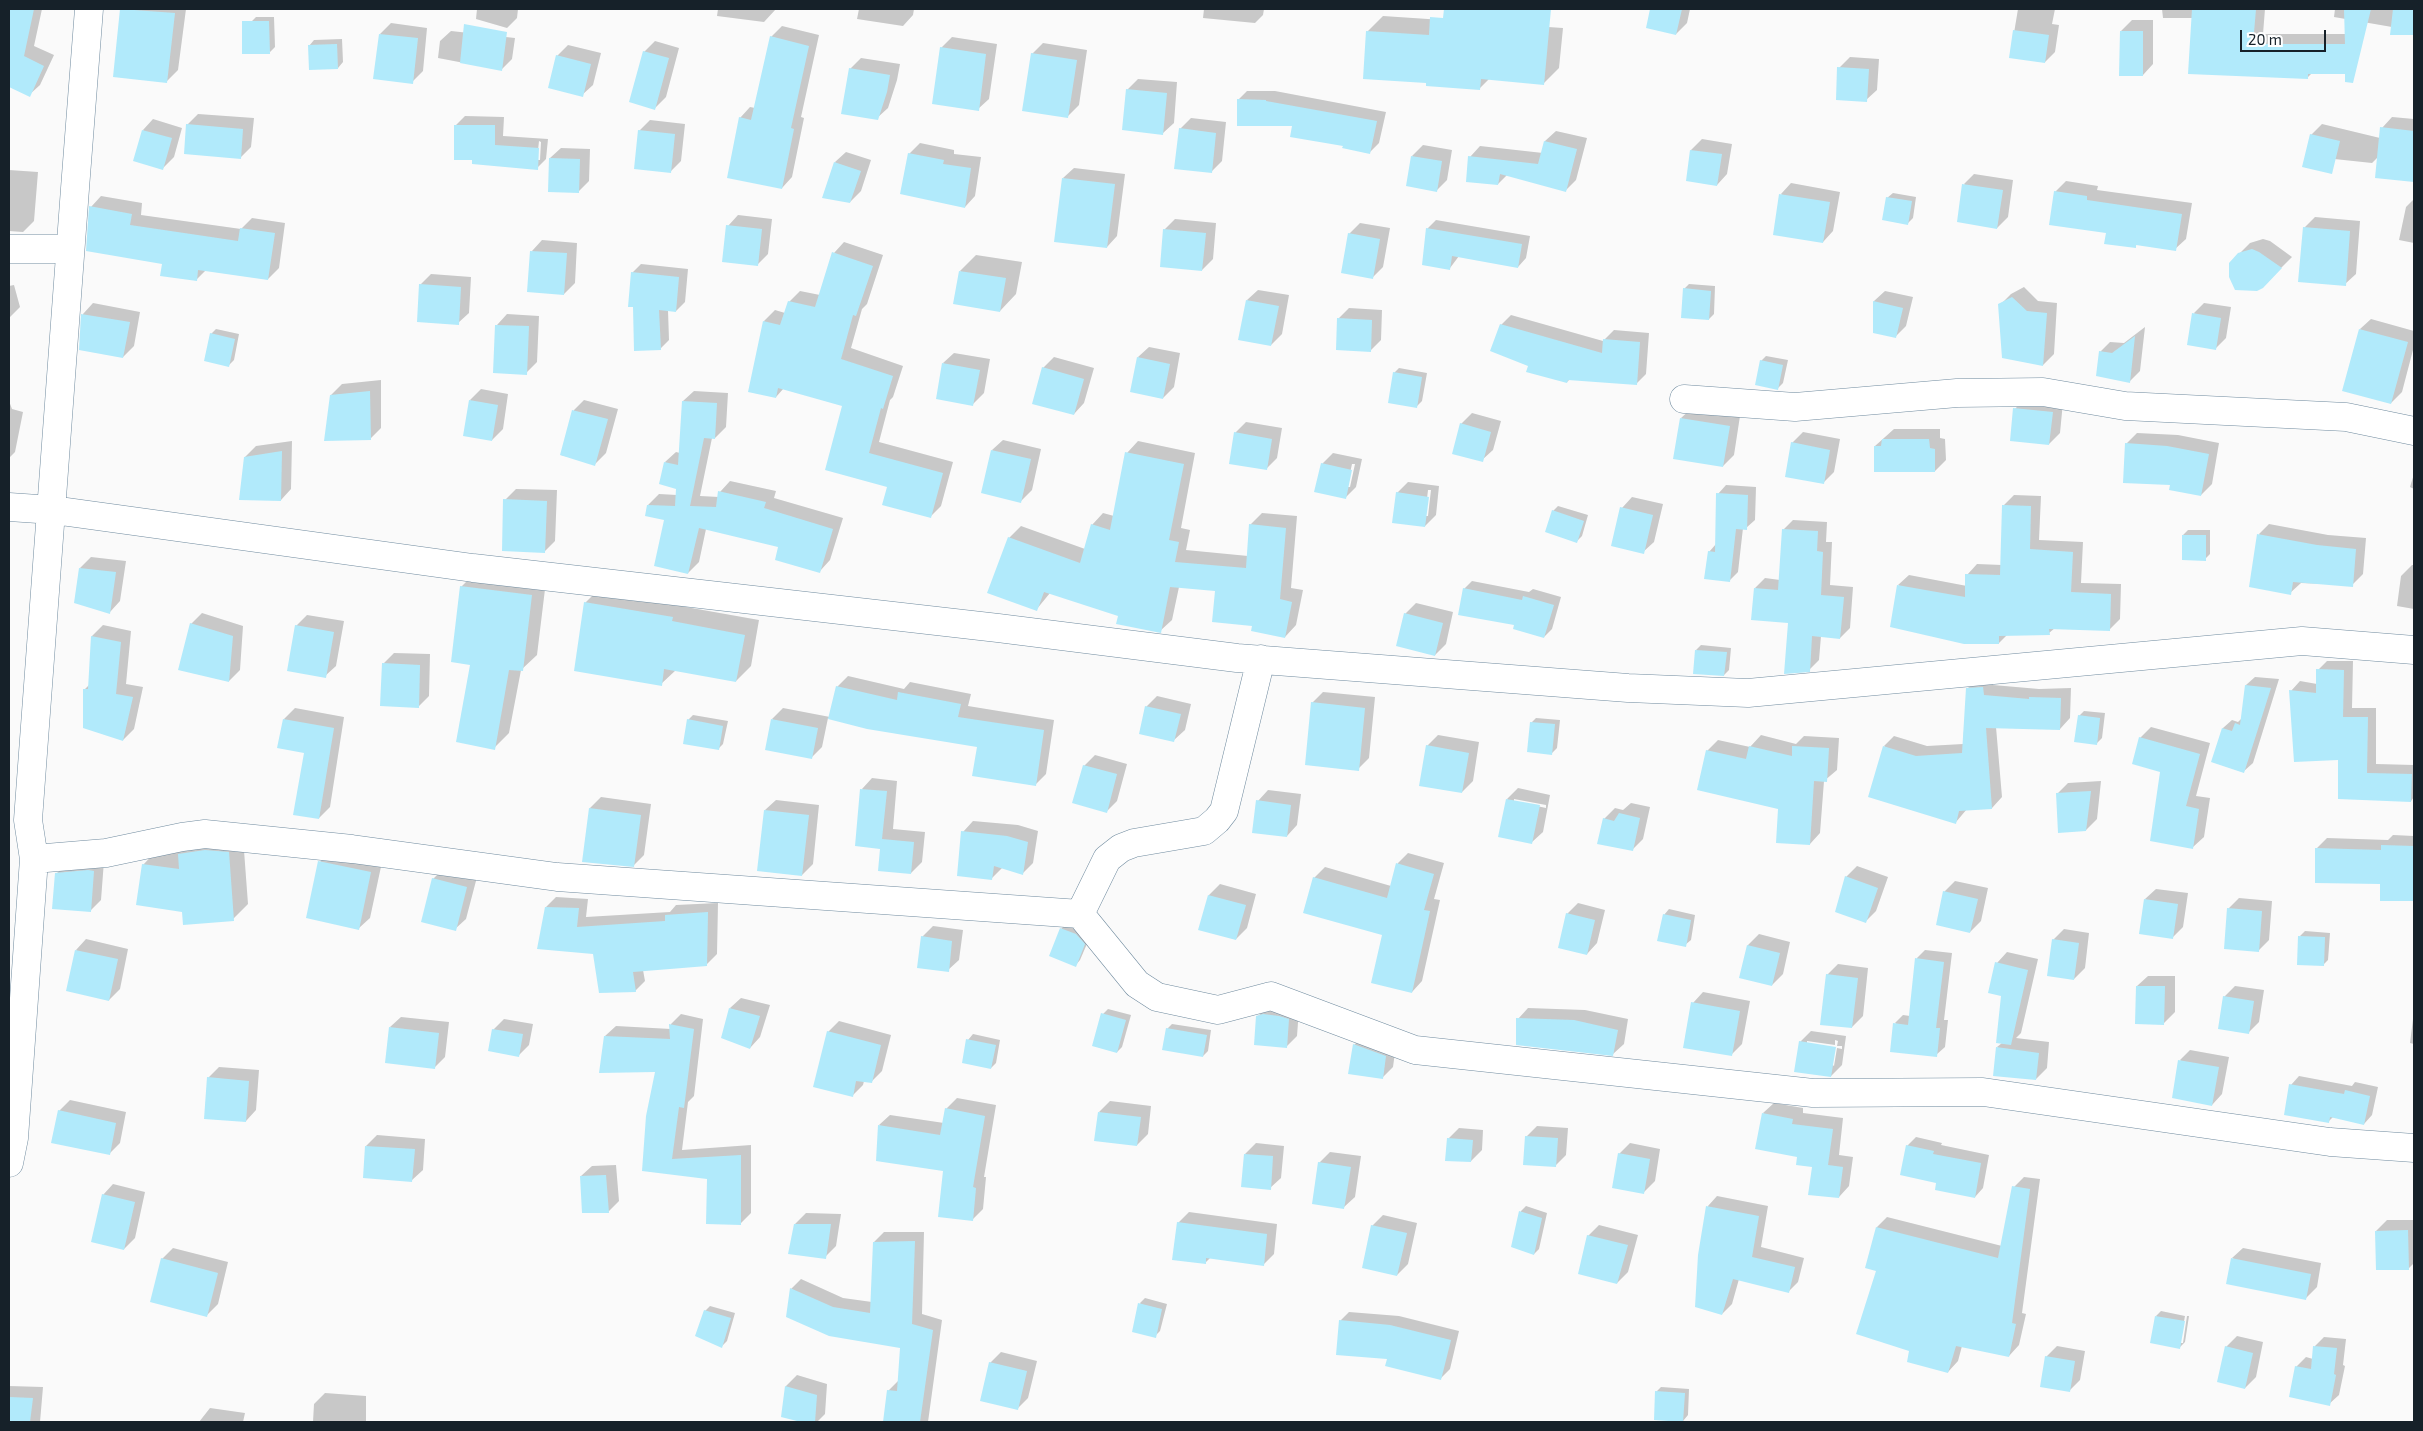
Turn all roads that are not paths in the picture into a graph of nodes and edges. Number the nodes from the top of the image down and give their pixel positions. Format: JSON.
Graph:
{"nodes":[{"id":1,"x":89,"y":9,"type":"edge"},
{"id":2,"x":9,"y":249,"type":"edge"},
{"id":3,"x":70,"y":249,"type":"junction"},
{"id":4,"x":1684,"y":399,"type":"dead end"},
{"id":5,"x":2414,"y":431,"type":"edge"},
{"id":6,"x":9,"y":507,"type":"edge"},
{"id":7,"x":53,"y":510,"type":"junction"},
{"id":8,"x":2414,"y":650,"type":"edge"},
{"id":9,"x":1261,"y":659,"type":"junction"},
{"id":10,"x":19,"y":818,"type":"edge"},
{"id":11,"x":34,"y":860,"type":"junction"},
{"id":12,"x":1080,"y":914,"type":"junction"},
{"id":13,"x":2414,"y":1148,"type":"edge"},
{"id":14,"x":9,"y":1163,"type":"edge"}],
"edges":[{"from":1,"to":3,"type":"street"},
{"from":2,"to":3,"type":"street"},
{"from":3,"to":7,"type":"street"},
{"from":4,"to":5,"type":"street"},
{"from":6,"to":7,"type":"street"},
{"from":7,"to":9,"type":"street"},
{"from":7,"to":10,"type":"street"},
{"from":8,"to":9,"type":"street"},
{"from":9,"to":12,"type":"street"},
{"from":10,"to":11,"type":"street"},
{"from":11,"to":12,"type":"street"},
{"from":11,"to":14,"type":"street"},
{"from":12,"to":13,"type":"street"}]}
